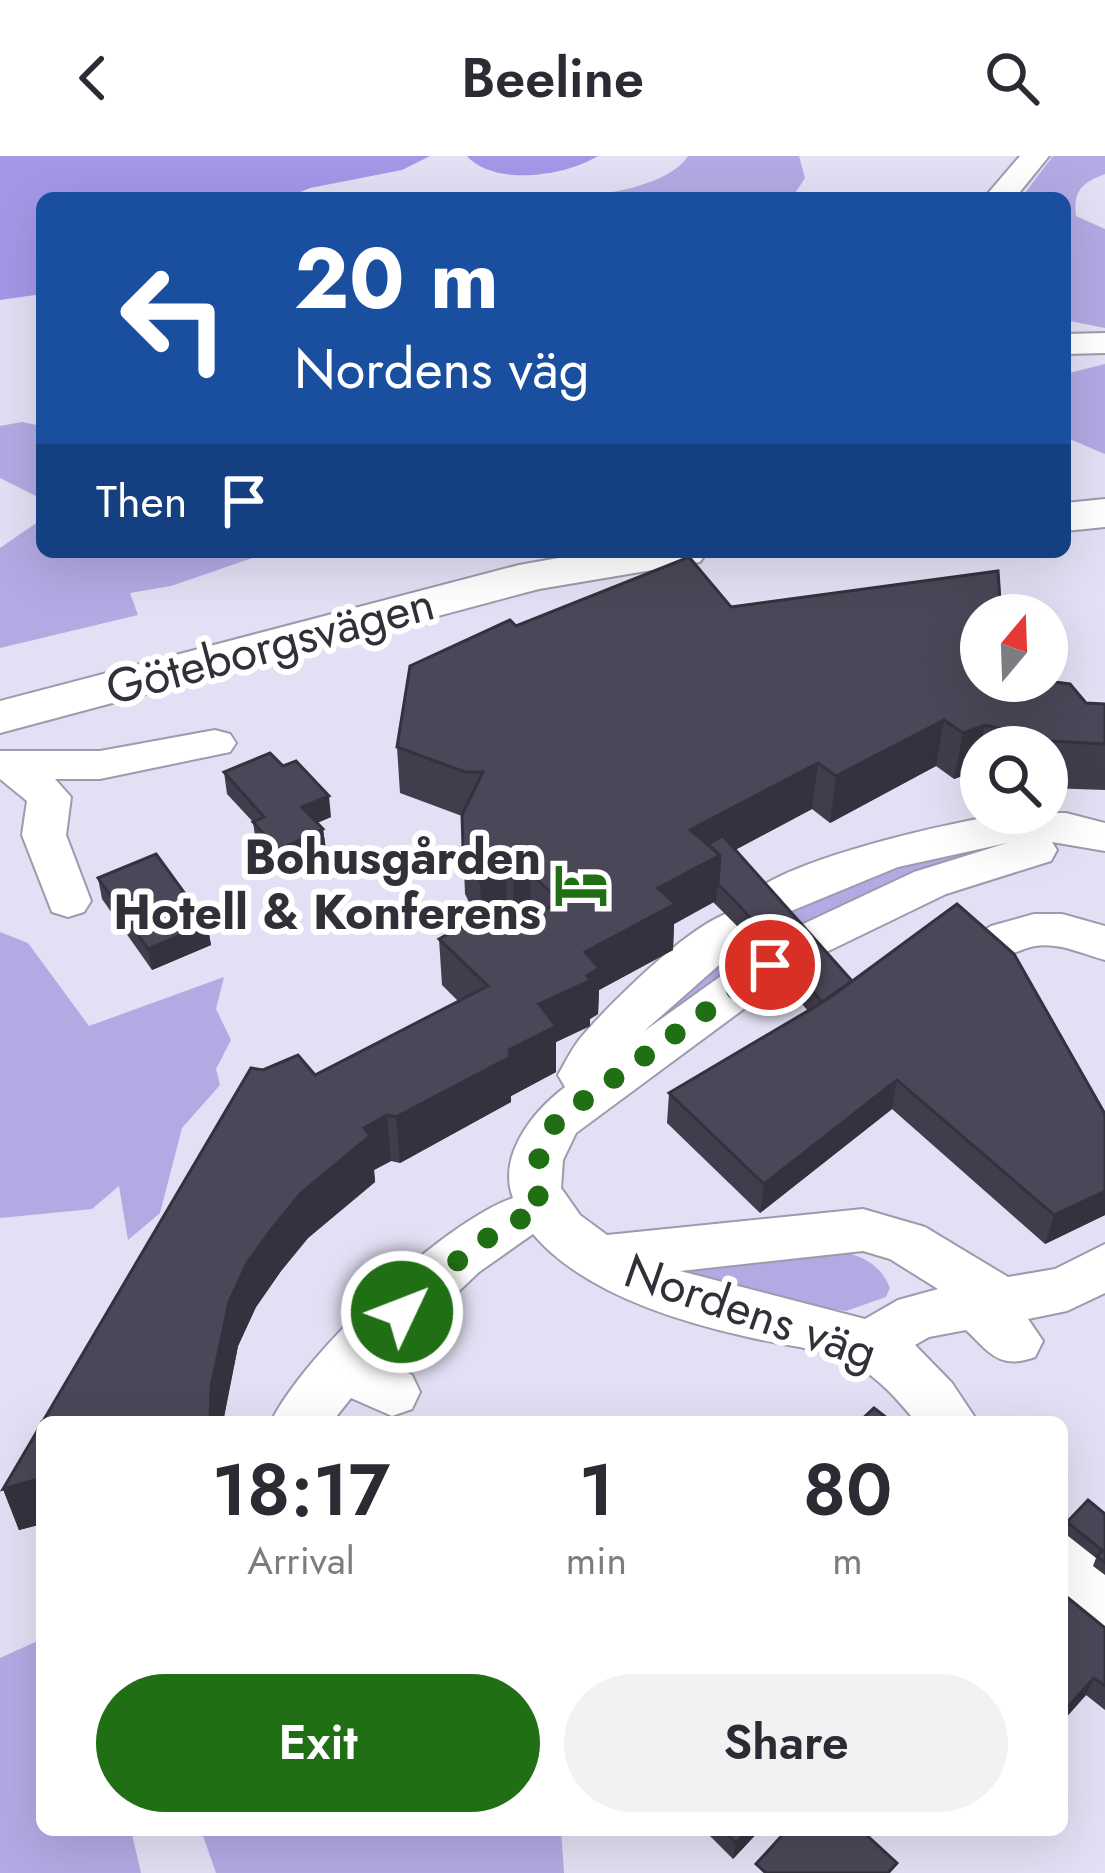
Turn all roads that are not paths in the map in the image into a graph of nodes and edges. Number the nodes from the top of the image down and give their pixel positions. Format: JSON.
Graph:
{"nodes":[{"id":1,"x":1035,"y":156,"type":"edge"},
{"id":2,"x":1004,"y":192,"type":"edge"},
{"id":3,"x":1105,"y":343,"type":"edge"},
{"id":4,"x":1071,"y":344,"type":"edge"},
{"id":5,"x":1105,"y":485,"type":"edge"},
{"id":6,"x":1074,"y":509,"type":"edge"},
{"id":7,"x":499,"y":558,"type":"edge"},
{"id":8,"x":645,"y":558,"type":"edge"},
{"id":9,"x":0,"y":682,"type":"edge"},
{"id":10,"x":215,"y":743,"type":"dead end"},
{"id":11,"x":4,"y":749,"type":"edge"},
{"id":12,"x":1103,"y":837,"type":"edge"},
{"id":13,"x":68,"y":901,"type":"dead end"},
{"id":14,"x":1105,"y":944,"type":"edge"},
{"id":15,"x":994,"y":946,"type":"edge"},
{"id":16,"x":596,"y":1090,"type":"junction"},
{"id":17,"x":542,"y":1210,"type":"junction"},
{"id":18,"x":600,"y":1258,"type":"junction"},
{"id":19,"x":1091,"y":1292,"type":"edge"},
{"id":20,"x":996,"y":1314,"type":"junction"},
{"id":21,"x":869,"y":1345,"type":"junction"},
{"id":22,"x":304,"y":1416,"type":"edge"},
{"id":23,"x":944,"y":1416,"type":"edge"},
{"id":24,"x":1068,"y":1563,"type":"edge"},
{"id":25,"x":1105,"y":1598,"type":"edge"}],
"edges":[{"from":1,"to":2,"type":"street"},
{"from":3,"to":4,"type":"street"},
{"from":5,"to":6,"type":"main road"},
{"from":7,"to":9,"type":"main road","name":"Göteborgsvägen"},
{"from":8,"to":11,"type":"main road","name":"Göteborgsvägen"},
{"from":10,"to":11,"type":"street"},
{"from":11,"to":13,"type":"street"},
{"from":12,"to":16,"type":"street"},
{"from":12,"to":16,"type":"street"},
{"from":14,"to":15,"type":"street"},
{"from":16,"to":17,"type":"street"},
{"from":17,"to":18,"type":"street","name":"Nordens väg"},
{"from":17,"to":22,"type":"street"},
{"from":18,"to":20,"type":"street"},
{"from":18,"to":21,"type":"street","name":"Nordens väg"},
{"from":19,"to":20,"type":"street"},
{"from":20,"to":21,"type":"street"},
{"from":21,"to":23,"type":"street","name":"Nordens väg"},
{"from":24,"to":25,"type":"street"}]}
